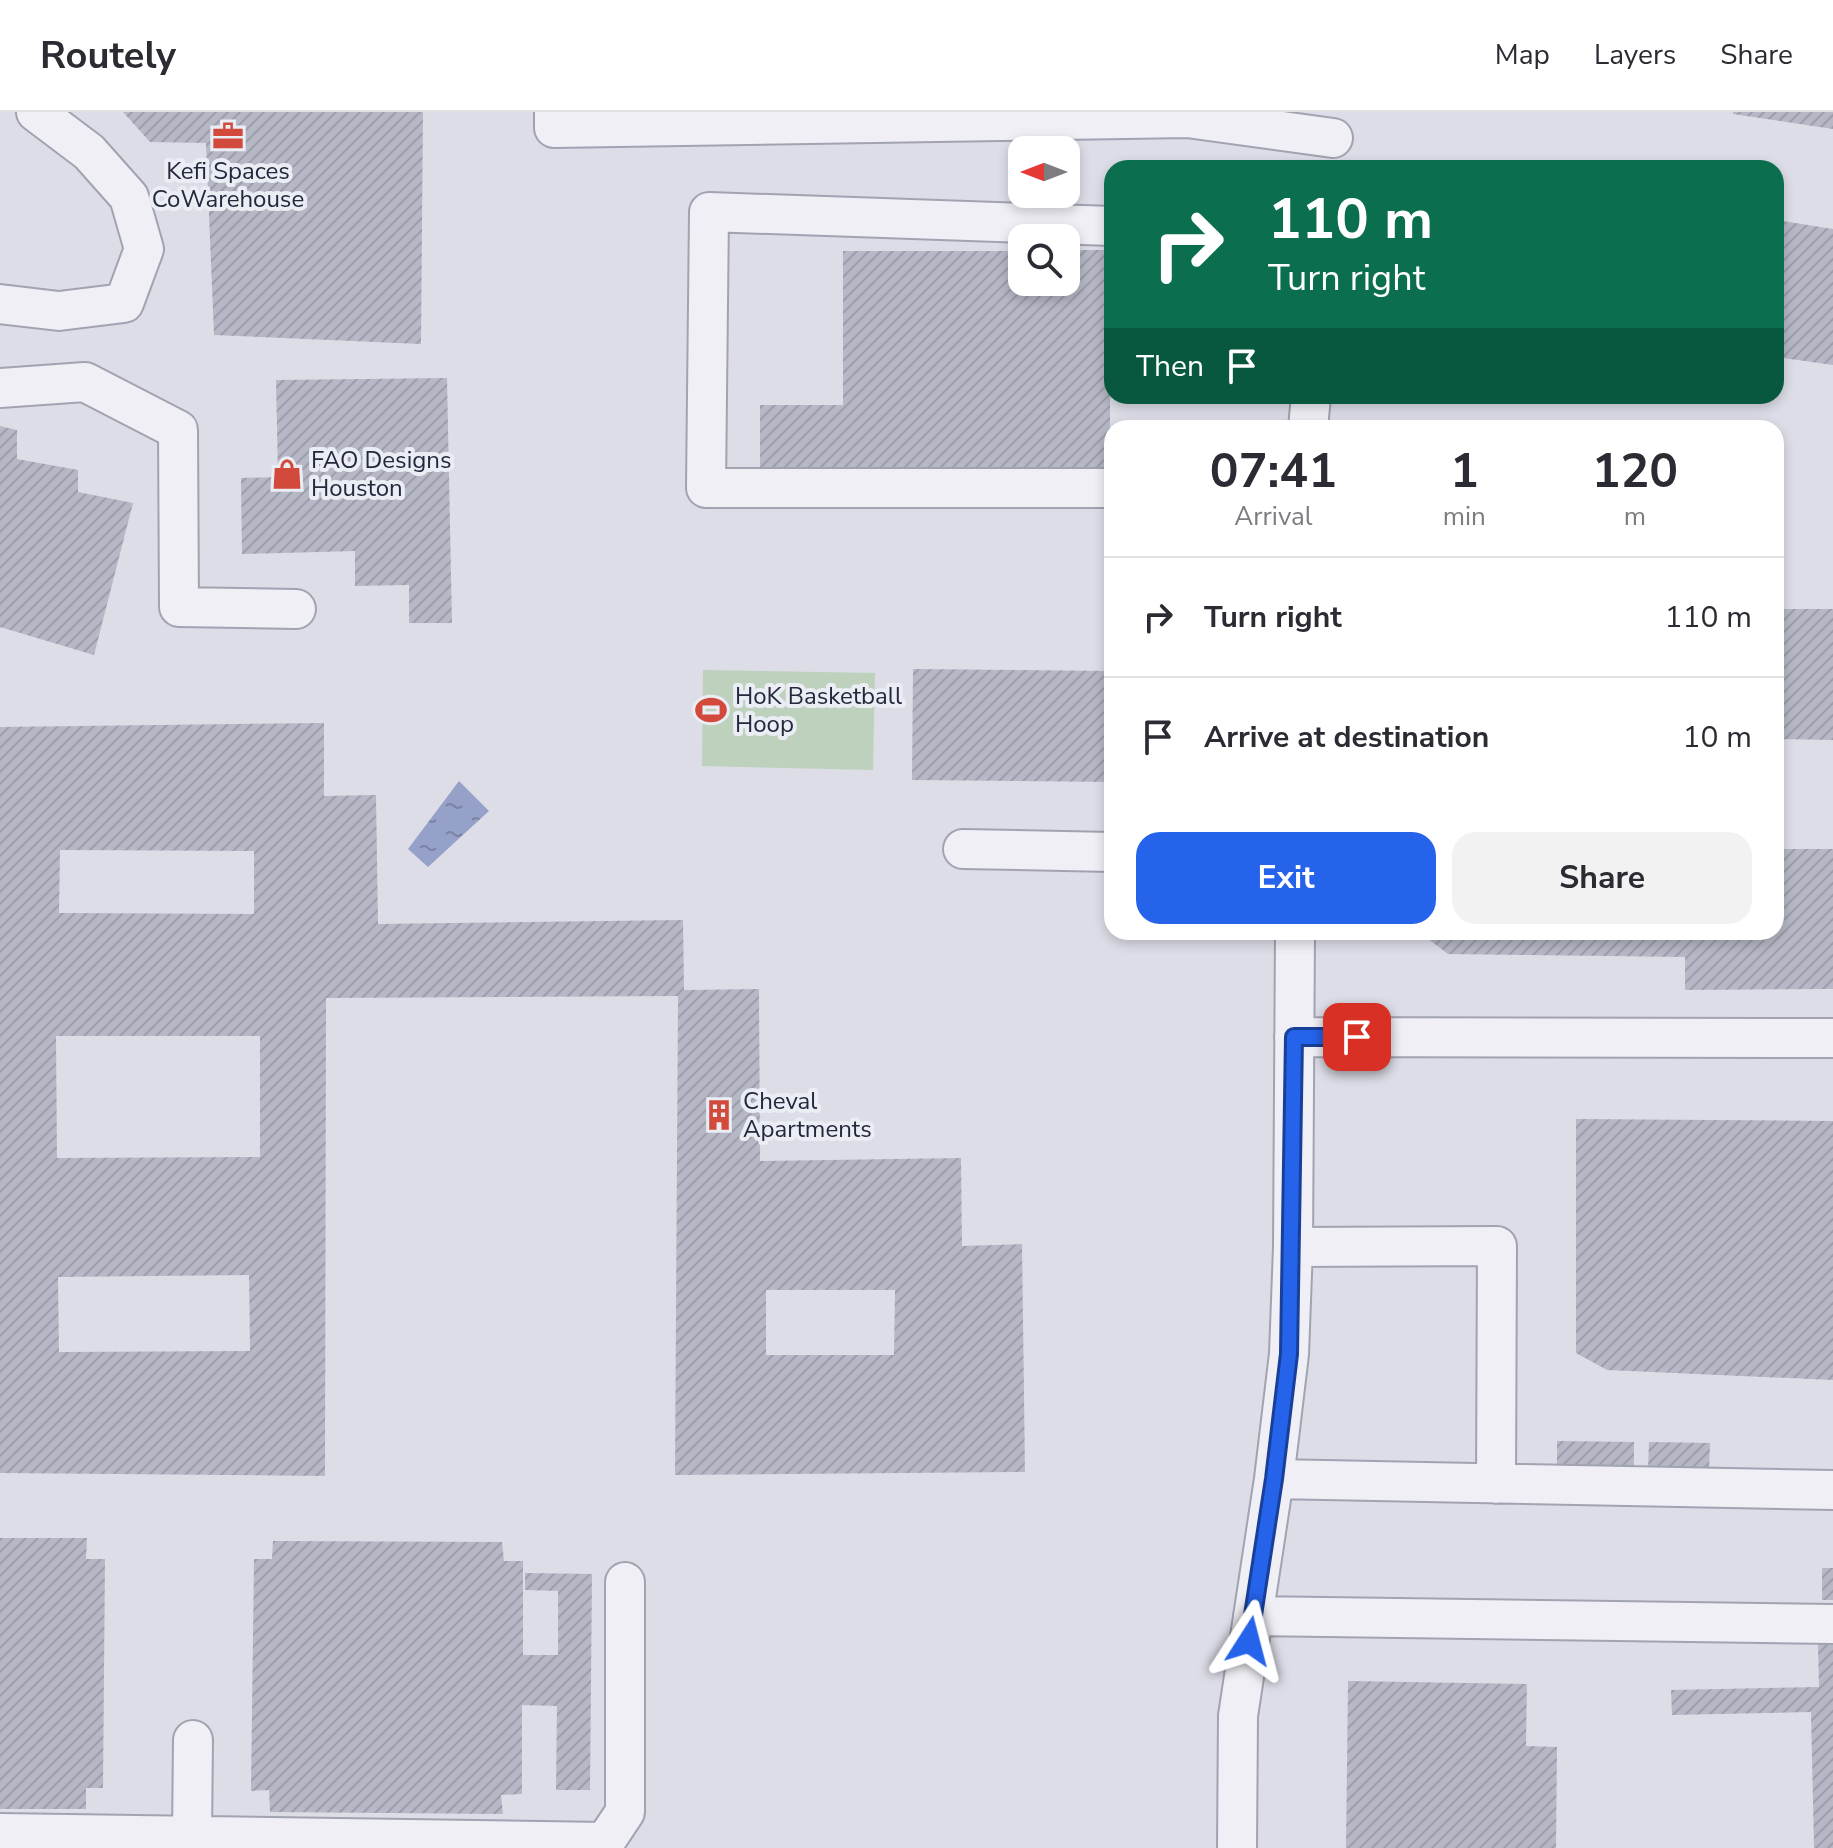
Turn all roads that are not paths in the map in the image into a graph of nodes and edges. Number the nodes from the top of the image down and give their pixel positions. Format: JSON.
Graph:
{"nodes":[{"id":1,"x":36,"y":112,"type":"edge"},
{"id":2,"x":554,"y":112,"type":"edge"},
{"id":3,"x":1188,"y":115,"type":"edge"},
{"id":4,"x":1334,"y":139,"type":"edge"},
{"id":5,"x":1104,"y":226,"type":"edge"},
{"id":6,"x":0,"y":304,"type":"edge"},
{"id":7,"x":0,"y":388,"type":"edge"},
{"id":8,"x":1103,"y":488,"type":"dead end"},
{"id":9,"x":296,"y":609,"type":"dead end"},
{"id":10,"x":963,"y":849,"type":"dead end"},
{"id":11,"x":1104,"y":852,"type":"edge"},
{"id":12,"x":1295,"y":940,"type":"edge"},
{"id":13,"x":1294,"y":1037,"type":"junction"},
{"id":14,"x":1833,"y":1038,"type":"edge"},
{"id":15,"x":1293,"y":1247,"type":"junction"},
{"id":16,"x":1274,"y":1479,"type":"junction"},
{"id":17,"x":1496,"y":1484,"type":"junction"},
{"id":18,"x":1833,"y":1490,"type":"edge"},
{"id":19,"x":625,"y":1582,"type":"dead end"},
{"id":20,"x":1253,"y":1616,"type":"junction"},
{"id":21,"x":1833,"y":1624,"type":"edge"},
{"id":22,"x":193,"y":1740,"type":"dead end"},
{"id":23,"x":0,"y":1833,"type":"edge"},
{"id":24,"x":192,"y":1836,"type":"junction"},
{"id":25,"x":1237,"y":1848,"type":"edge"}],
"edges":[{"from":1,"to":6,"type":"street"},
{"from":2,"to":3,"type":"street"},
{"from":3,"to":4,"type":"street"},
{"from":5,"to":8,"type":"street"},
{"from":7,"to":9,"type":"street"},
{"from":10,"to":11,"type":"street"},
{"from":12,"to":13,"type":"street"},
{"from":13,"to":14,"type":"street"},
{"from":13,"to":15,"type":"street"},
{"from":15,"to":16,"type":"street"},
{"from":15,"to":17,"type":"street"},
{"from":16,"to":17,"type":"street"},
{"from":16,"to":20,"type":"street"},
{"from":17,"to":18,"type":"street"},
{"from":19,"to":24,"type":"street"},
{"from":20,"to":21,"type":"street"},
{"from":20,"to":25,"type":"street"},
{"from":22,"to":24,"type":"street"},
{"from":23,"to":24,"type":"street"}]}
